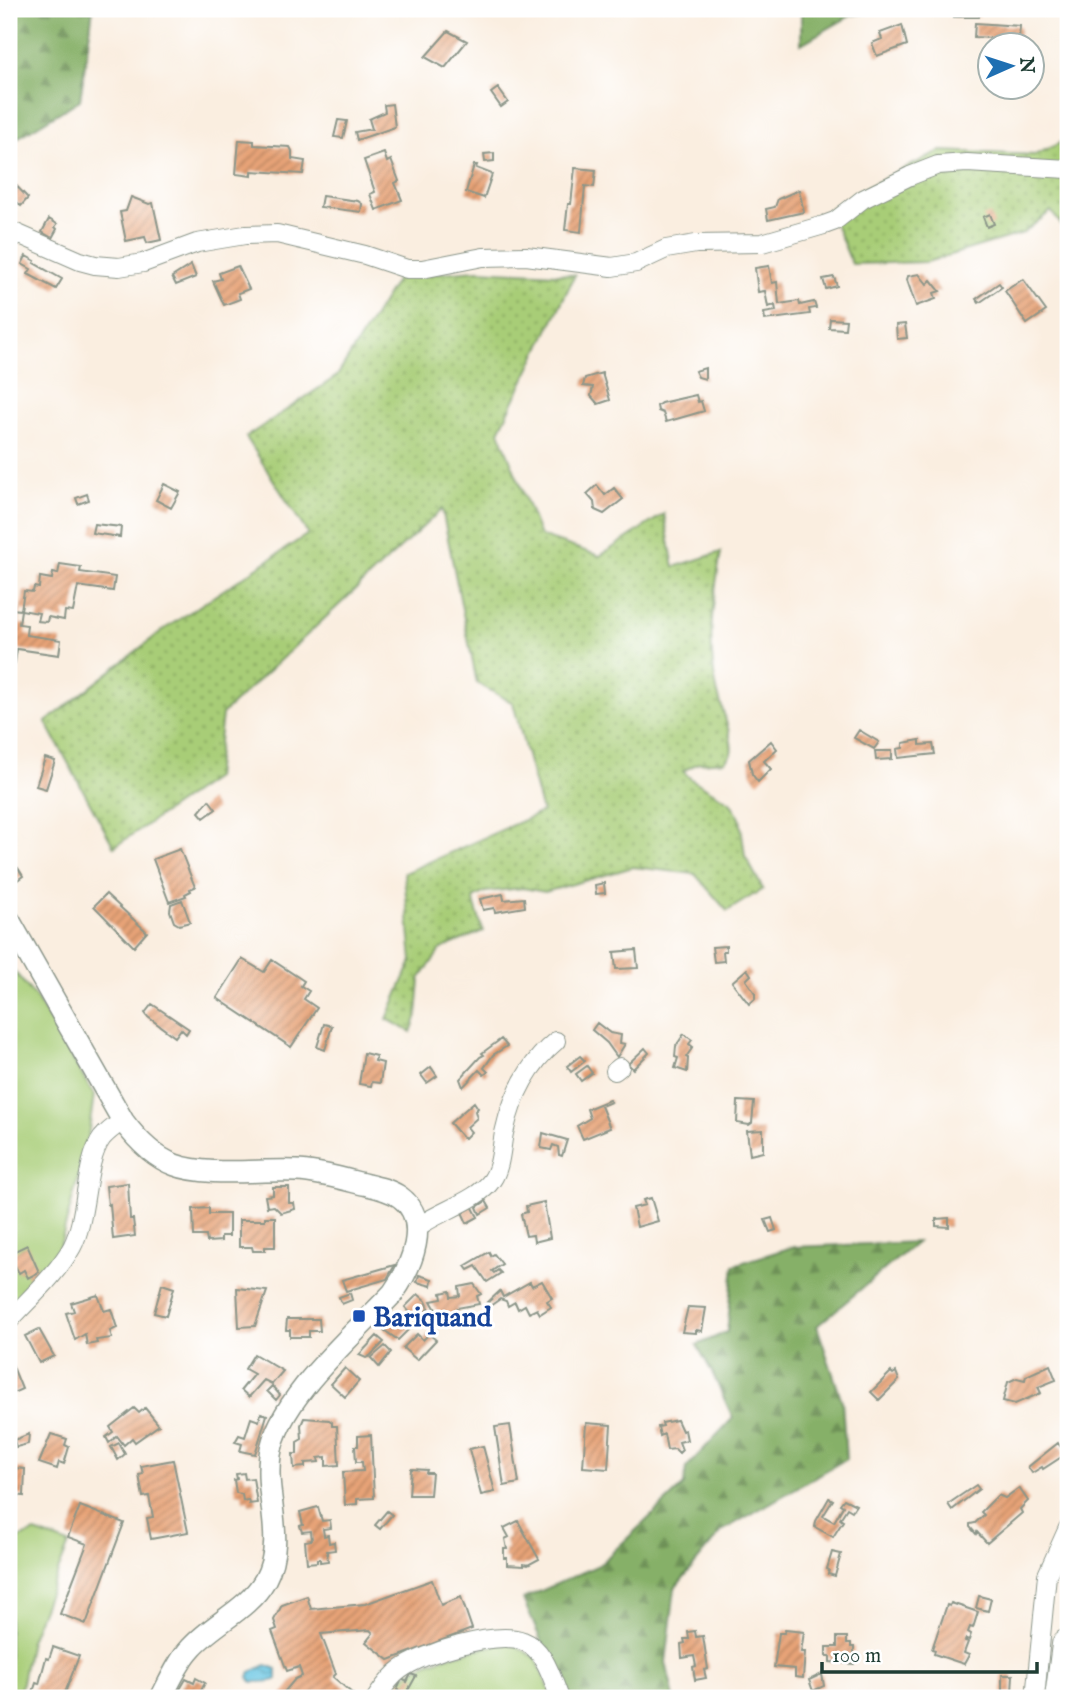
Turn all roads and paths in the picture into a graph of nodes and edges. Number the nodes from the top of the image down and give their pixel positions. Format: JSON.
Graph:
{"nodes":[{"id":1,"x":1068,"y":169,"type":"edge"},
{"id":2,"x":9,"y":230,"type":"edge"},
{"id":3,"x":9,"y":920,"type":"edge"},
{"id":4,"x":556,"y":1041,"type":"dead end"},
{"id":5,"x":123,"y":1121,"type":"junction"},
{"id":6,"x":417,"y":1225,"type":"junction"},
{"id":7,"x":9,"y":1321,"type":"edge"},
{"id":8,"x":1068,"y":1528,"type":"edge"},
{"id":9,"x":1068,"y":1646,"type":"edge"},
{"id":10,"x":162,"y":1698,"type":"edge"},
{"id":11,"x":376,"y":1698,"type":"edge"},
{"id":12,"x":560,"y":1698,"type":"edge"},
{"id":13,"x":1035,"y":1698,"type":"edge"},
{"id":14,"x":1061,"y":1698,"type":"edge"}],
"edges":[{"from":1,"to":2,"type":"street"},
{"from":3,"to":5,"type":"street"},
{"from":4,"to":6,"type":"street"},
{"from":5,"to":6,"type":"street"},
{"from":5,"to":7,"type":"street"},
{"from":6,"to":10,"type":"street"},
{"from":8,"to":13,"type":"street"},
{"from":9,"to":14,"type":"highway"},
{"from":11,"to":12,"type":"street"}]}
